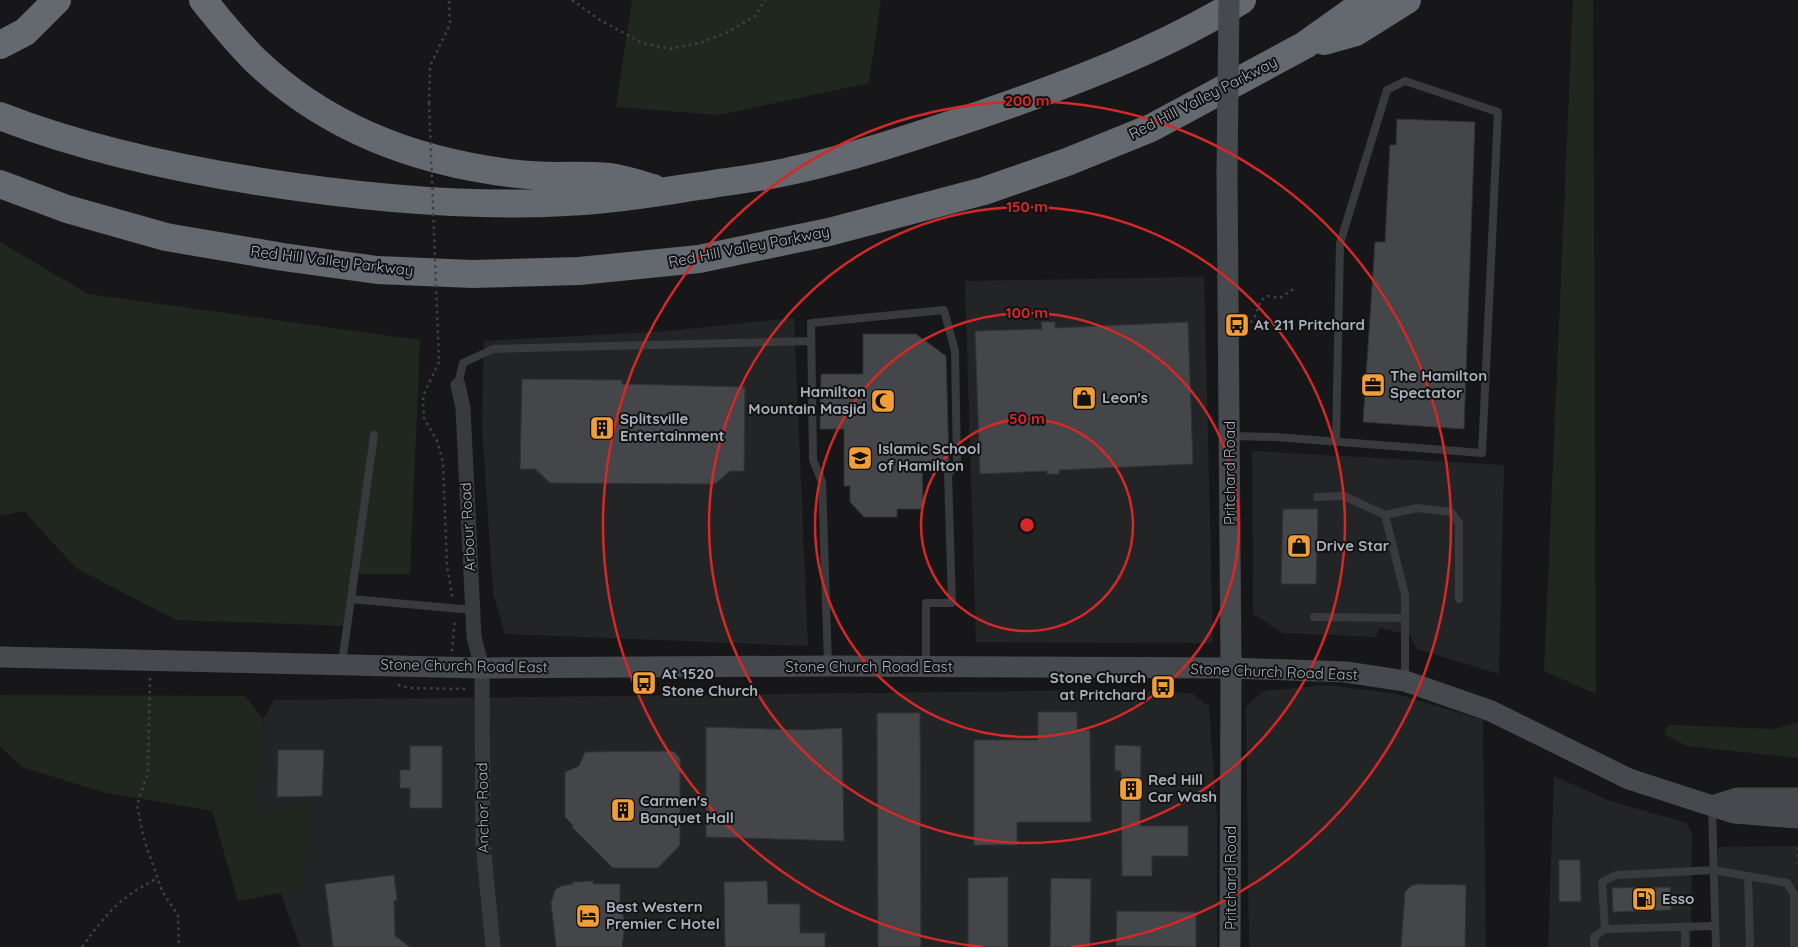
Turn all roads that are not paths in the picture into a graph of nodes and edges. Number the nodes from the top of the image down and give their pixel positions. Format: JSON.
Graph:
{"nodes":[{"id":1,"x":57,"y":0,"type":"edge"},
{"id":2,"x":203,"y":0,"type":"edge"},
{"id":3,"x":1229,"y":0,"type":"edge"},
{"id":4,"x":1242,"y":0,"type":"edge"},
{"id":5,"x":1368,"y":0,"type":"edge"},
{"id":6,"x":1408,"y":0,"type":"edge"},
{"id":7,"x":0,"y":45,"type":"edge"},
{"id":8,"x":1306,"y":46,"type":"junction"},
{"id":9,"x":0,"y":116,"type":"edge"},
{"id":10,"x":0,"y":184,"type":"edge"},
{"id":11,"x":667,"y":191,"type":"junction"},
{"id":12,"x":0,"y":200,"type":"edge"},
{"id":13,"x":67,"y":209,"type":"junction"},
{"id":14,"x":811,"y":341,"type":"junction"},
{"id":15,"x":458,"y":385,"type":"joint"},
{"id":16,"x":374,"y":435,"type":"dead end"},
{"id":17,"x":1229,"y":436,"type":"junction"},
{"id":18,"x":1336,"y":441,"type":"junction"},
{"id":19,"x":1317,"y":497,"type":"dead end"},
{"id":20,"x":1386,"y":514,"type":"junction"},
{"id":21,"x":351,"y":599,"type":"junction"},
{"id":22,"x":1459,"y":599,"type":"dead end"},
{"id":23,"x":472,"y":610,"type":"junction"},
{"id":24,"x":1314,"y":616,"type":"dead end"},
{"id":25,"x":1405,"y":618,"type":"junction"},
{"id":26,"x":0,"y":657,"type":"edge"},
{"id":27,"x":342,"y":664,"type":"junction"},
{"id":28,"x":828,"y":666,"type":"junction"},
{"id":29,"x":482,"y":668,"type":"junction"},
{"id":30,"x":926,"y":668,"type":"junction"},
{"id":31,"x":1231,"y":668,"type":"junction"},
{"id":32,"x":1405,"y":681,"type":"junction"},
{"id":33,"x":1798,"y":798,"type":"edge"},
{"id":34,"x":1712,"y":806,"type":"junction"},
{"id":35,"x":1798,"y":818,"type":"edge"},
{"id":36,"x":1714,"y":870,"type":"junction"},
{"id":37,"x":1748,"y":876,"type":"junction"},
{"id":38,"x":1715,"y":926,"type":"junction"},
{"id":39,"x":1686,"y":927,"type":"junction"},
{"id":40,"x":1605,"y":929,"type":"junction"},
{"id":41,"x":493,"y":947,"type":"edge"},
{"id":42,"x":1230,"y":947,"type":"edge"},
{"id":43,"x":1594,"y":947,"type":"edge"},
{"id":44,"x":1685,"y":947,"type":"edge"},
{"id":45,"x":1716,"y":947,"type":"edge"},
{"id":46,"x":1750,"y":947,"type":"edge"},
{"id":47,"x":1794,"y":947,"type":"edge"}],
"edges":[{"from":1,"to":7,"type":"highway"},
{"from":2,"to":11,"type":"highway"},
{"from":3,"to":17,"type":"main road","name":"Pritchard Road","bridge":true},
{"from":4,"to":11,"type":"highway"},
{"from":5,"to":8,"type":"highway","name":"Red Hill Valley Parkway"},
{"from":6,"to":8,"type":"highway"},
{"from":8,"to":13,"type":"highway","name":"Red Hill Valley Parkway"},
{"from":9,"to":11,"type":"highway"},
{"from":10,"to":13,"type":"highway","name":"Red Hill Valley Parkway"},
{"from":12,"to":13,"type":"highway"},
{"from":14,"to":15,"type":"lane"},
{"from":14,"to":28,"type":"lane"},
{"from":14,"to":30,"type":"lane"},
{"from":15,"to":23,"type":"street","name":"Arbour Road"},
{"from":16,"to":21,"type":"lane"},
{"from":17,"to":18,"type":"lane"},
{"from":17,"to":31,"type":"main road","name":"Pritchard Road"},
{"from":18,"to":18,"type":"lane"},
{"from":19,"to":20,"type":"lane"},
{"from":20,"to":22,"type":"lane"},
{"from":20,"to":25,"type":"lane"},
{"from":21,"to":23,"type":"lane"},
{"from":21,"to":27,"type":"lane"},
{"from":23,"to":29,"type":"street","name":"Arbour Road"},
{"from":24,"to":25,"type":"lane"},
{"from":25,"to":32,"type":"lane"},
{"from":26,"to":27,"type":"main road","name":"Stone Church Road East"},
{"from":27,"to":29,"type":"main road","name":"Stone Church Road East"},
{"from":28,"to":29,"type":"main road","name":"Stone Church Road East"},
{"from":28,"to":30,"type":"main road","name":"Stone Church Road East"},
{"from":29,"to":41,"type":"street","name":"Anchor Road"},
{"from":30,"to":31,"type":"main road","name":"Stone Church Road East"},
{"from":31,"to":32,"type":"main road","name":"Stone Church Road East"},
{"from":31,"to":42,"type":"main road","name":"Pritchard Road"},
{"from":32,"to":34,"type":"main road","name":"Stone Church Road East"},
{"from":33,"to":34,"type":"main road"},
{"from":34,"to":35,"type":"main road","name":"Stone Church Road East"},
{"from":34,"to":36,"type":"lane"},
{"from":36,"to":37,"type":"lane"},
{"from":36,"to":38,"type":"lane"},
{"from":36,"to":40,"type":"lane"},
{"from":37,"to":46,"type":"lane"},
{"from":37,"to":47,"type":"lane"},
{"from":38,"to":39,"type":"lane"},
{"from":38,"to":45,"type":"lane"},
{"from":39,"to":40,"type":"lane"},
{"from":39,"to":44,"type":"lane"},
{"from":40,"to":43,"type":"lane"}]}
